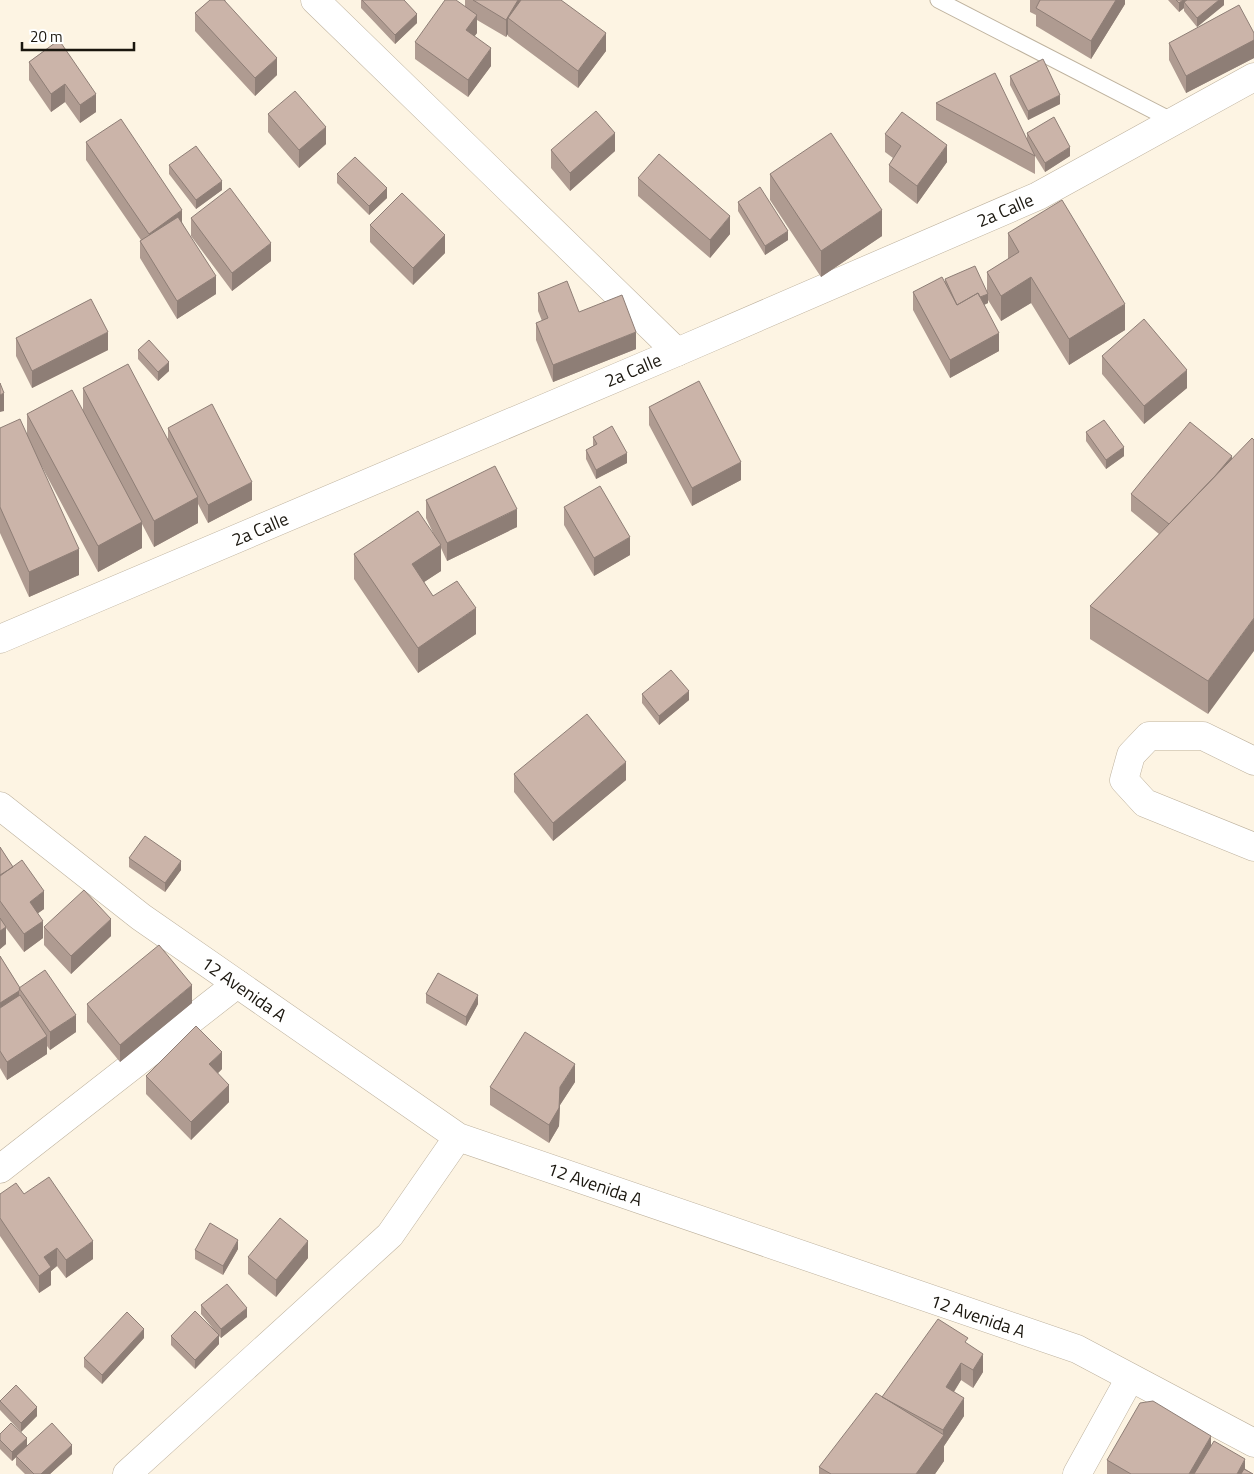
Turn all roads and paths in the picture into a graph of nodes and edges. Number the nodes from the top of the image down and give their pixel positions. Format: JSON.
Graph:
{"nodes":[{"id":1,"x":315,"y":0,"type":"edge"},
{"id":2,"x":938,"y":0,"type":"edge"},
{"id":3,"x":1254,"y":77,"type":"edge"},
{"id":4,"x":1173,"y":121,"type":"junction"},
{"id":5,"x":676,"y":352,"type":"junction"},
{"id":6,"x":0,"y":639,"type":"edge"},
{"id":7,"x":1254,"y":761,"type":"edge"},
{"id":8,"x":0,"y":806,"type":"edge"},
{"id":9,"x":1254,"y":848,"type":"edge"},
{"id":10,"x":237,"y":984,"type":"junction"},
{"id":11,"x":458,"y":1137,"type":"junction"},
{"id":12,"x":0,"y":1169,"type":"edge"},
{"id":13,"x":1130,"y":1378,"type":"junction"},
{"id":14,"x":1254,"y":1442,"type":"edge"},
{"id":15,"x":127,"y":1474,"type":"edge"},
{"id":16,"x":1077,"y":1474,"type":"edge"}],
"edges":[{"from":1,"to":5,"type":"street"},
{"from":2,"to":4,"type":"lane"},
{"from":3,"to":4,"type":"street","name":"2a Calle"},
{"from":4,"to":5,"type":"street","name":"2a Calle"},
{"from":5,"to":6,"type":"street","name":"2a Calle"},
{"from":7,"to":9,"type":"street"},
{"from":8,"to":10,"type":"street","name":"12 Avenida A"},
{"from":10,"to":11,"type":"street","name":"12 Avenida A"},
{"from":10,"to":12,"type":"street"},
{"from":11,"to":13,"type":"street","name":"12 Avenida A"},
{"from":11,"to":15,"type":"street"},
{"from":13,"to":14,"type":"street","name":"12 Avenida A"},
{"from":13,"to":16,"type":"street"}]}
